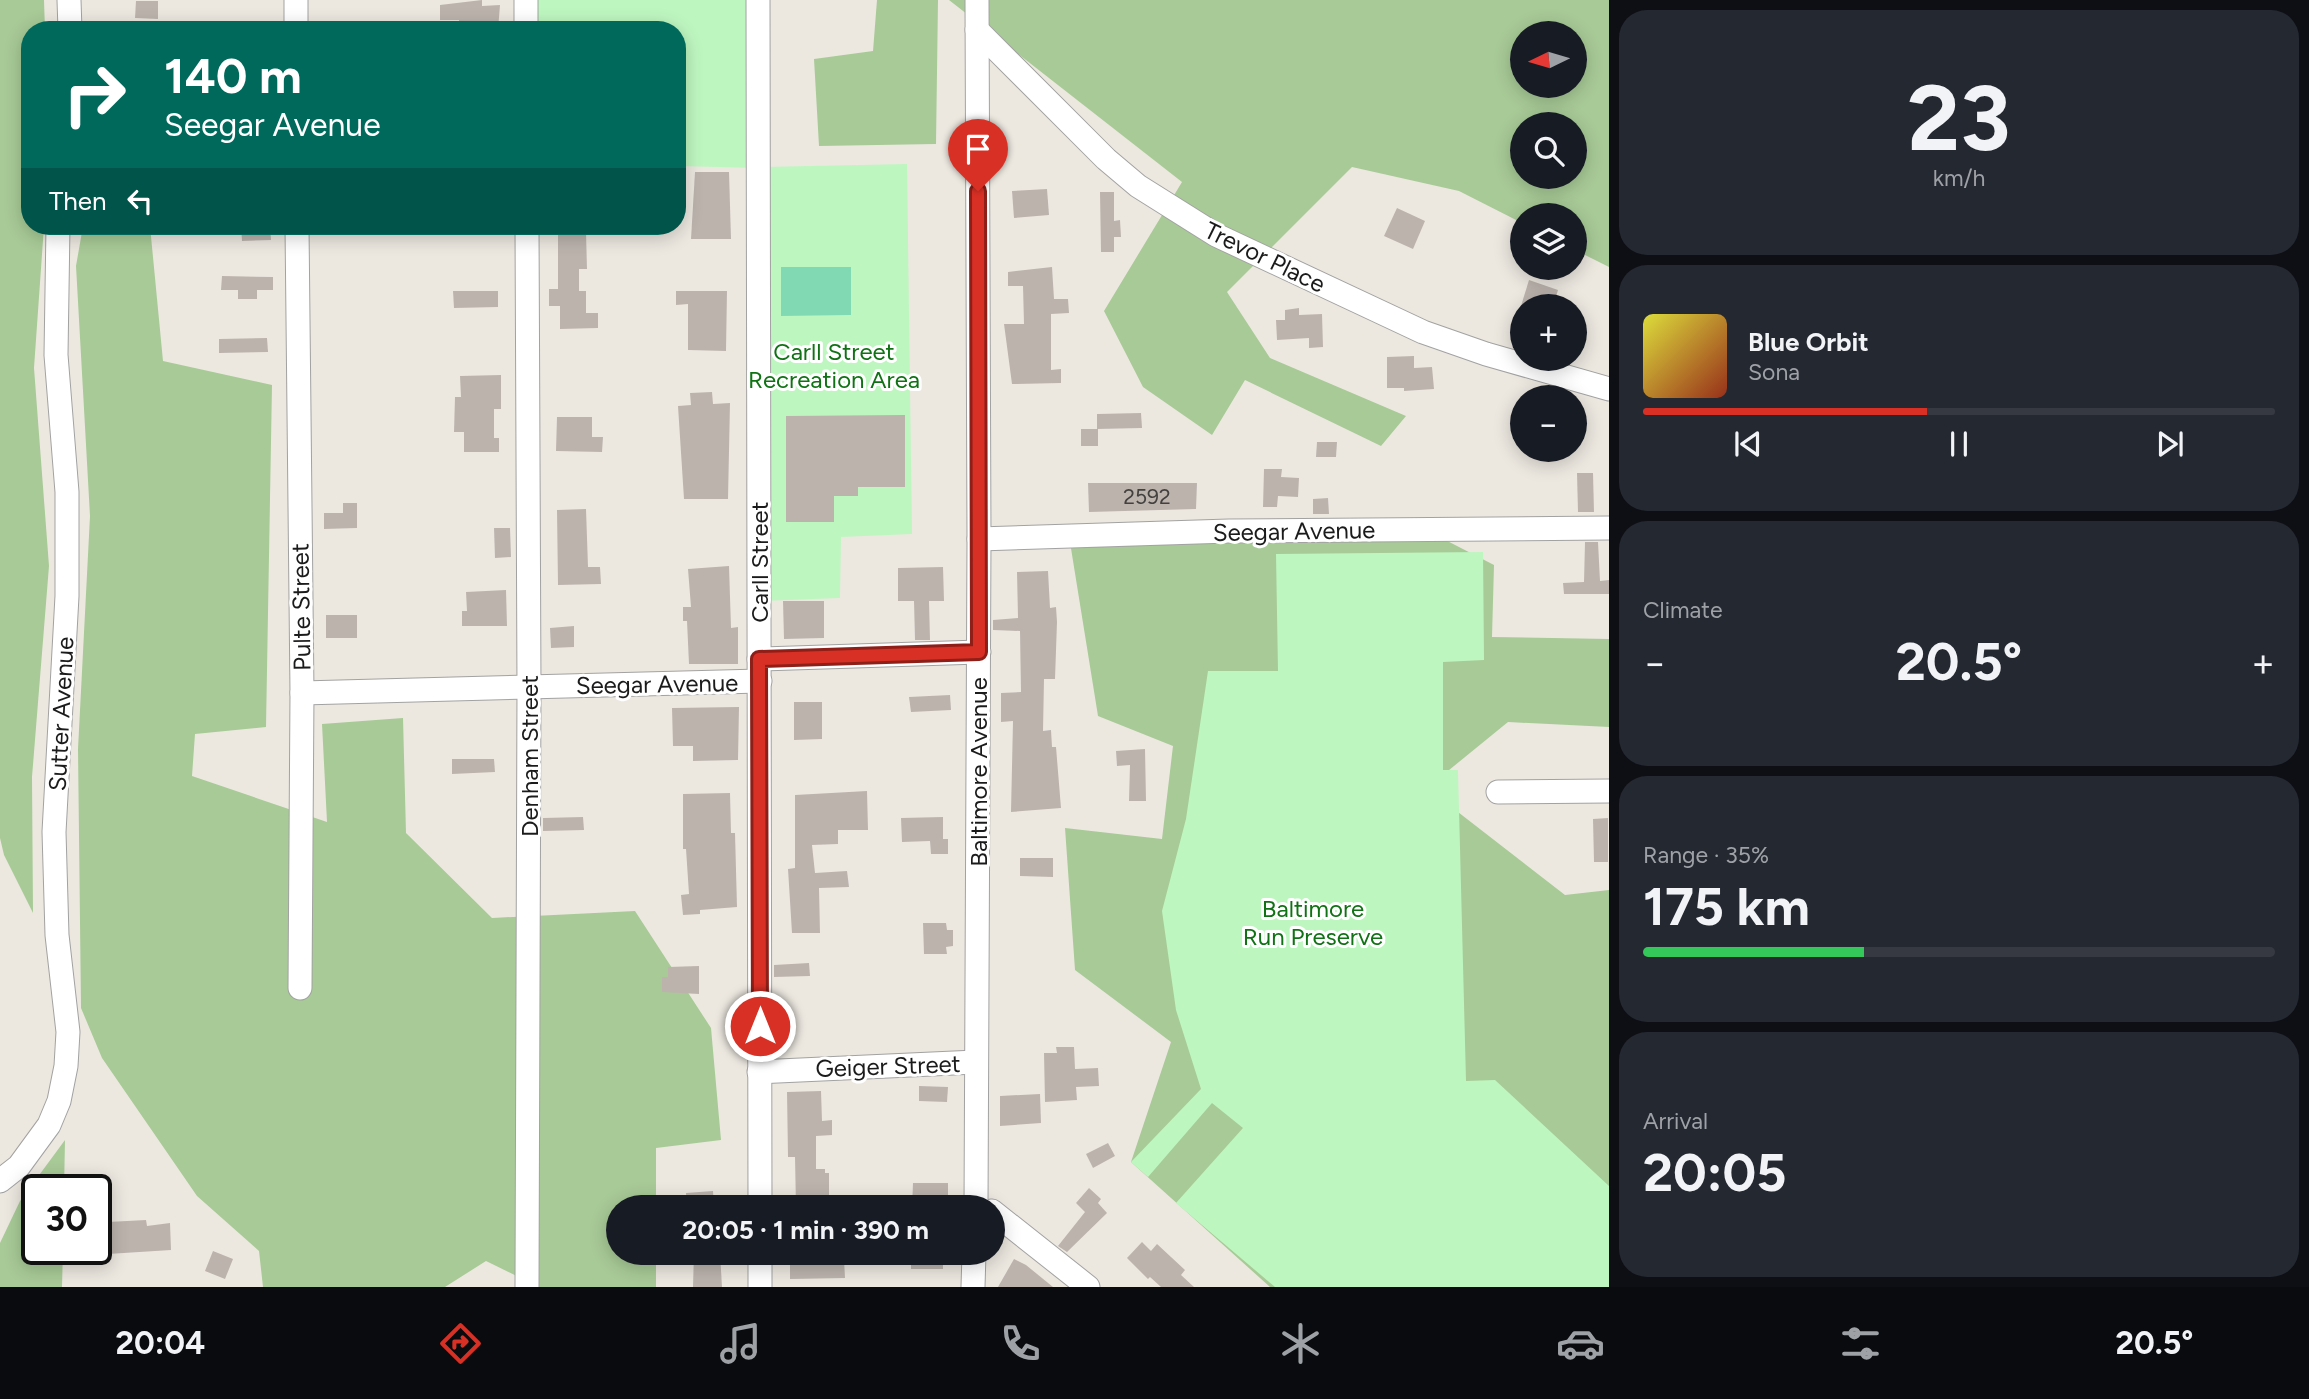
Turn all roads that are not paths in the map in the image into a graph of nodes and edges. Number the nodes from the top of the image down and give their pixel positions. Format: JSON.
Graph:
{"nodes":[{"id":1,"x":69,"y":0,"type":"edge"},
{"id":2,"x":296,"y":0,"type":"edge"},
{"id":3,"x":526,"y":0,"type":"edge"},
{"id":4,"x":758,"y":0,"type":"edge"},
{"id":5,"x":977,"y":0,"type":"edge"},
{"id":6,"x":70,"y":21,"type":"edge"},
{"id":7,"x":296,"y":21,"type":"edge"},
{"id":8,"x":526,"y":21,"type":"edge"},
{"id":9,"x":977,"y":30,"type":"junction"},
{"id":10,"x":58,"y":235,"type":"edge"},
{"id":11,"x":298,"y":235,"type":"edge"},
{"id":12,"x":527,"y":235,"type":"edge"},
{"id":13,"x":1609,"y":389,"type":"edge"},
{"id":14,"x":1609,"y":528,"type":"edge"},
{"id":15,"x":979,"y":539,"type":"junction"},
{"id":16,"x":979,"y":652,"type":"junction"},
{"id":17,"x":759,"y":670,"type":"junction"},
{"id":18,"x":529,"y":687,"type":"junction"},
{"id":19,"x":302,"y":693,"type":"junction"},
{"id":20,"x":1609,"y":791,"type":"edge"},
{"id":21,"x":1498,"y":792,"type":"dead end"},
{"id":22,"x":300,"y":988,"type":"dead end"},
{"id":23,"x":976,"y":1062,"type":"junction"},
{"id":24,"x":760,"y":1072,"type":"junction"},
{"id":25,"x":0,"y":1181,"type":"edge"},
{"id":26,"x":760,"y":1195,"type":"edge"},
{"id":27,"x":982,"y":1195,"type":"edge"},
{"id":28,"x":1005,"y":1223,"type":"edge"},
{"id":29,"x":760,"y":1265,"type":"edge"},
{"id":30,"x":974,"y":1265,"type":"edge"},
{"id":31,"x":527,"y":1287,"type":"edge"},
{"id":32,"x":760,"y":1287,"type":"edge"},
{"id":33,"x":973,"y":1287,"type":"edge"},
{"id":34,"x":1088,"y":1287,"type":"edge"}],
"edges":[{"from":1,"to":6,"type":"street"},
{"from":2,"to":7,"type":"street"},
{"from":3,"to":8,"type":"street"},
{"from":4,"to":17,"type":"street","name":"Carll Street"},
{"from":5,"to":9,"type":"street","name":"Baltimore Avenue"},
{"from":9,"to":13,"type":"street","name":"Trevor Place"},
{"from":9,"to":15,"type":"street","name":"Baltimore Avenue"},
{"from":10,"to":25,"type":"street","name":"Sutter Avenue"},
{"from":11,"to":19,"type":"street","name":"Pulte Street"},
{"from":12,"to":18,"type":"street","name":"Denham Street"},
{"from":14,"to":15,"type":"street","name":"Seegar Avenue"},
{"from":15,"to":16,"type":"street","name":"Baltimore Avenue"},
{"from":16,"to":17,"type":"street","name":"Seegar Avenue"},
{"from":16,"to":23,"type":"street","name":"Baltimore Avenue"},
{"from":17,"to":18,"type":"street","name":"Seegar Avenue"},
{"from":17,"to":24,"type":"street","name":"Carll Street"},
{"from":18,"to":19,"type":"street","name":"Seegar Avenue"},
{"from":18,"to":31,"type":"street","name":"Denham Street"},
{"from":19,"to":22,"type":"street","name":"Pulte Street"},
{"from":20,"to":21,"type":"street"},
{"from":23,"to":24,"type":"street","name":"Geiger Street"},
{"from":23,"to":27,"type":"street","name":"Baltimore Avenue"},
{"from":24,"to":26,"type":"street","name":"Carll Street"},
{"from":28,"to":34,"type":"street"},
{"from":29,"to":32,"type":"street"},
{"from":30,"to":33,"type":"street"}]}
